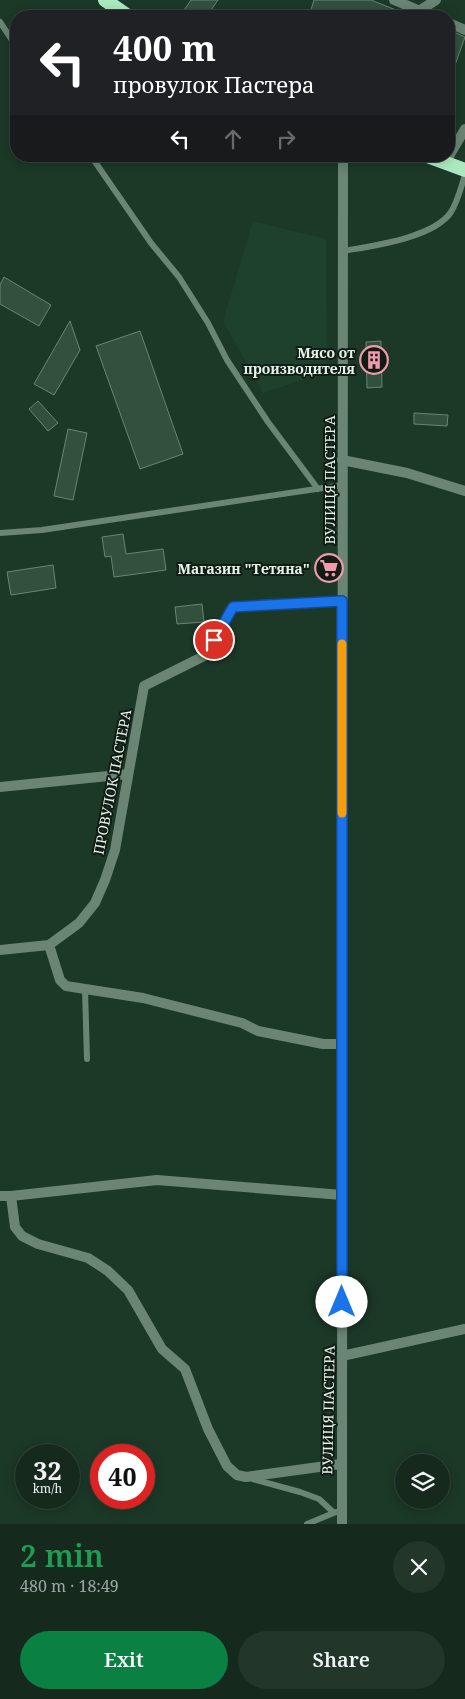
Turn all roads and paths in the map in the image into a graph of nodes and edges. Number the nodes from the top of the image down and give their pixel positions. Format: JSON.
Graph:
{"nodes":[{"id":1,"x":105,"y":0,"type":"edge"},
{"id":2,"x":394,"y":0,"type":"edge"},
{"id":3,"x":436,"y":0,"type":"edge"},
{"id":4,"x":119,"y":10,"type":"edge"},
{"id":5,"x":417,"y":10,"type":"edge"},
{"id":6,"x":421,"y":10,"type":"edge"},
{"id":7,"x":0,"y":22,"type":"edge"},
{"id":8,"x":10,"y":37,"type":"edge"},
{"id":9,"x":465,"y":129,"type":"edge"},
{"id":10,"x":455,"y":146,"type":"edge"},
{"id":11,"x":95,"y":162,"type":"edge"},
{"id":12,"x":343,"y":162,"type":"edge"},
{"id":13,"x":445,"y":163,"type":"edge"},
{"id":14,"x":465,"y":170,"type":"edge"},
{"id":15,"x":465,"y":175,"type":"edge"},
{"id":16,"x":343,"y":251,"type":"junction"},
{"id":17,"x":342,"y":460,"type":"junction"},
{"id":18,"x":343,"y":485,"type":"junction"},
{"id":19,"x":318,"y":489,"type":"junction"},
{"id":20,"x":465,"y":490,"type":"edge"},
{"id":21,"x":0,"y":533,"type":"edge"},
{"id":22,"x":342,"y":601,"type":"junction"},
{"id":23,"x":128,"y":774,"type":"junction"},
{"id":24,"x":0,"y":786,"type":"edge"},
{"id":25,"x":49,"y":945,"type":"junction"},
{"id":26,"x":0,"y":950,"type":"edge"},
{"id":27,"x":85,"y":989,"type":"junction"},
{"id":28,"x":342,"y":1044,"type":"junction"},
{"id":29,"x":87,"y":1059,"type":"dead end"},
{"id":30,"x":342,"y":1195,"type":"junction"},
{"id":31,"x":0,"y":1196,"type":"edge"},
{"id":32,"x":11,"y":1196,"type":"junction"},
{"id":33,"x":465,"y":1329,"type":"edge"},
{"id":34,"x":342,"y":1356,"type":"junction"},
{"id":35,"x":341,"y":1464,"type":"junction"},
{"id":36,"x":246,"y":1477,"type":"junction"},
{"id":37,"x":337,"y":1512,"type":"junction"},
{"id":38,"x":307,"y":1524,"type":"edge"},
{"id":39,"x":342,"y":1524,"type":"edge"}],
"edges":[{"from":1,"to":4,"type":"highway"},
{"from":2,"to":5,"type":"street"},
{"from":3,"to":6,"type":"street"},
{"from":7,"to":8,"type":"lane"},
{"from":9,"to":10,"type":"street"},
{"from":11,"to":19,"type":"lane"},
{"from":12,"to":16,"type":"street","name":"ВУЛИЦЯ ПАСТЕРА"},
{"from":13,"to":14,"type":"highway"},
{"from":15,"to":16,"type":"lane"},
{"from":16,"to":17,"type":"street","name":"ВУЛИЦЯ ПАСТЕРА"},
{"from":17,"to":18,"type":"street","name":"ВУЛИЦЯ ПАСТЕРА"},
{"from":17,"to":20,"type":"street"},
{"from":18,"to":19,"type":"lane"},
{"from":18,"to":22,"type":"street","name":"ВУЛИЦЯ ПАСТЕРА"},
{"from":19,"to":21,"type":"lane"},
{"from":22,"to":23,"type":"street","name":"ПРОВУЛОК ПАСТЕРА"},
{"from":22,"to":28,"type":"street","name":"ВУЛИЦЯ ПАСТЕРА"},
{"from":23,"to":24,"type":"street"},
{"from":23,"to":25,"type":"street","name":"ПРОВУЛОК ПАСТЕРА"},
{"from":25,"to":26,"type":"street"},
{"from":25,"to":27,"type":"street"},
{"from":27,"to":28,"type":"street"},
{"from":27,"to":29,"type":"lane"},
{"from":28,"to":30,"type":"street","name":"ВУЛИЦЯ ПАСТЕРА"},
{"from":30,"to":32,"type":"street"},
{"from":30,"to":34,"type":"street","name":"ВУЛИЦЯ ПАСТЕРА"},
{"from":31,"to":32,"type":"street"},
{"from":32,"to":36,"type":"street"},
{"from":33,"to":34,"type":"street"},
{"from":34,"to":35,"type":"street","name":"ВУЛИЦЯ ПАСТЕРА"},
{"from":35,"to":36,"type":"street"},
{"from":35,"to":37,"type":"street","name":"ВУЛИЦЯ ПАСТЕРА"},
{"from":36,"to":37,"type":"lane"},
{"from":37,"to":38,"type":"lane"},
{"from":37,"to":39,"type":"street","name":"ВУЛИЦЯ ПАСТЕРА"}]}
